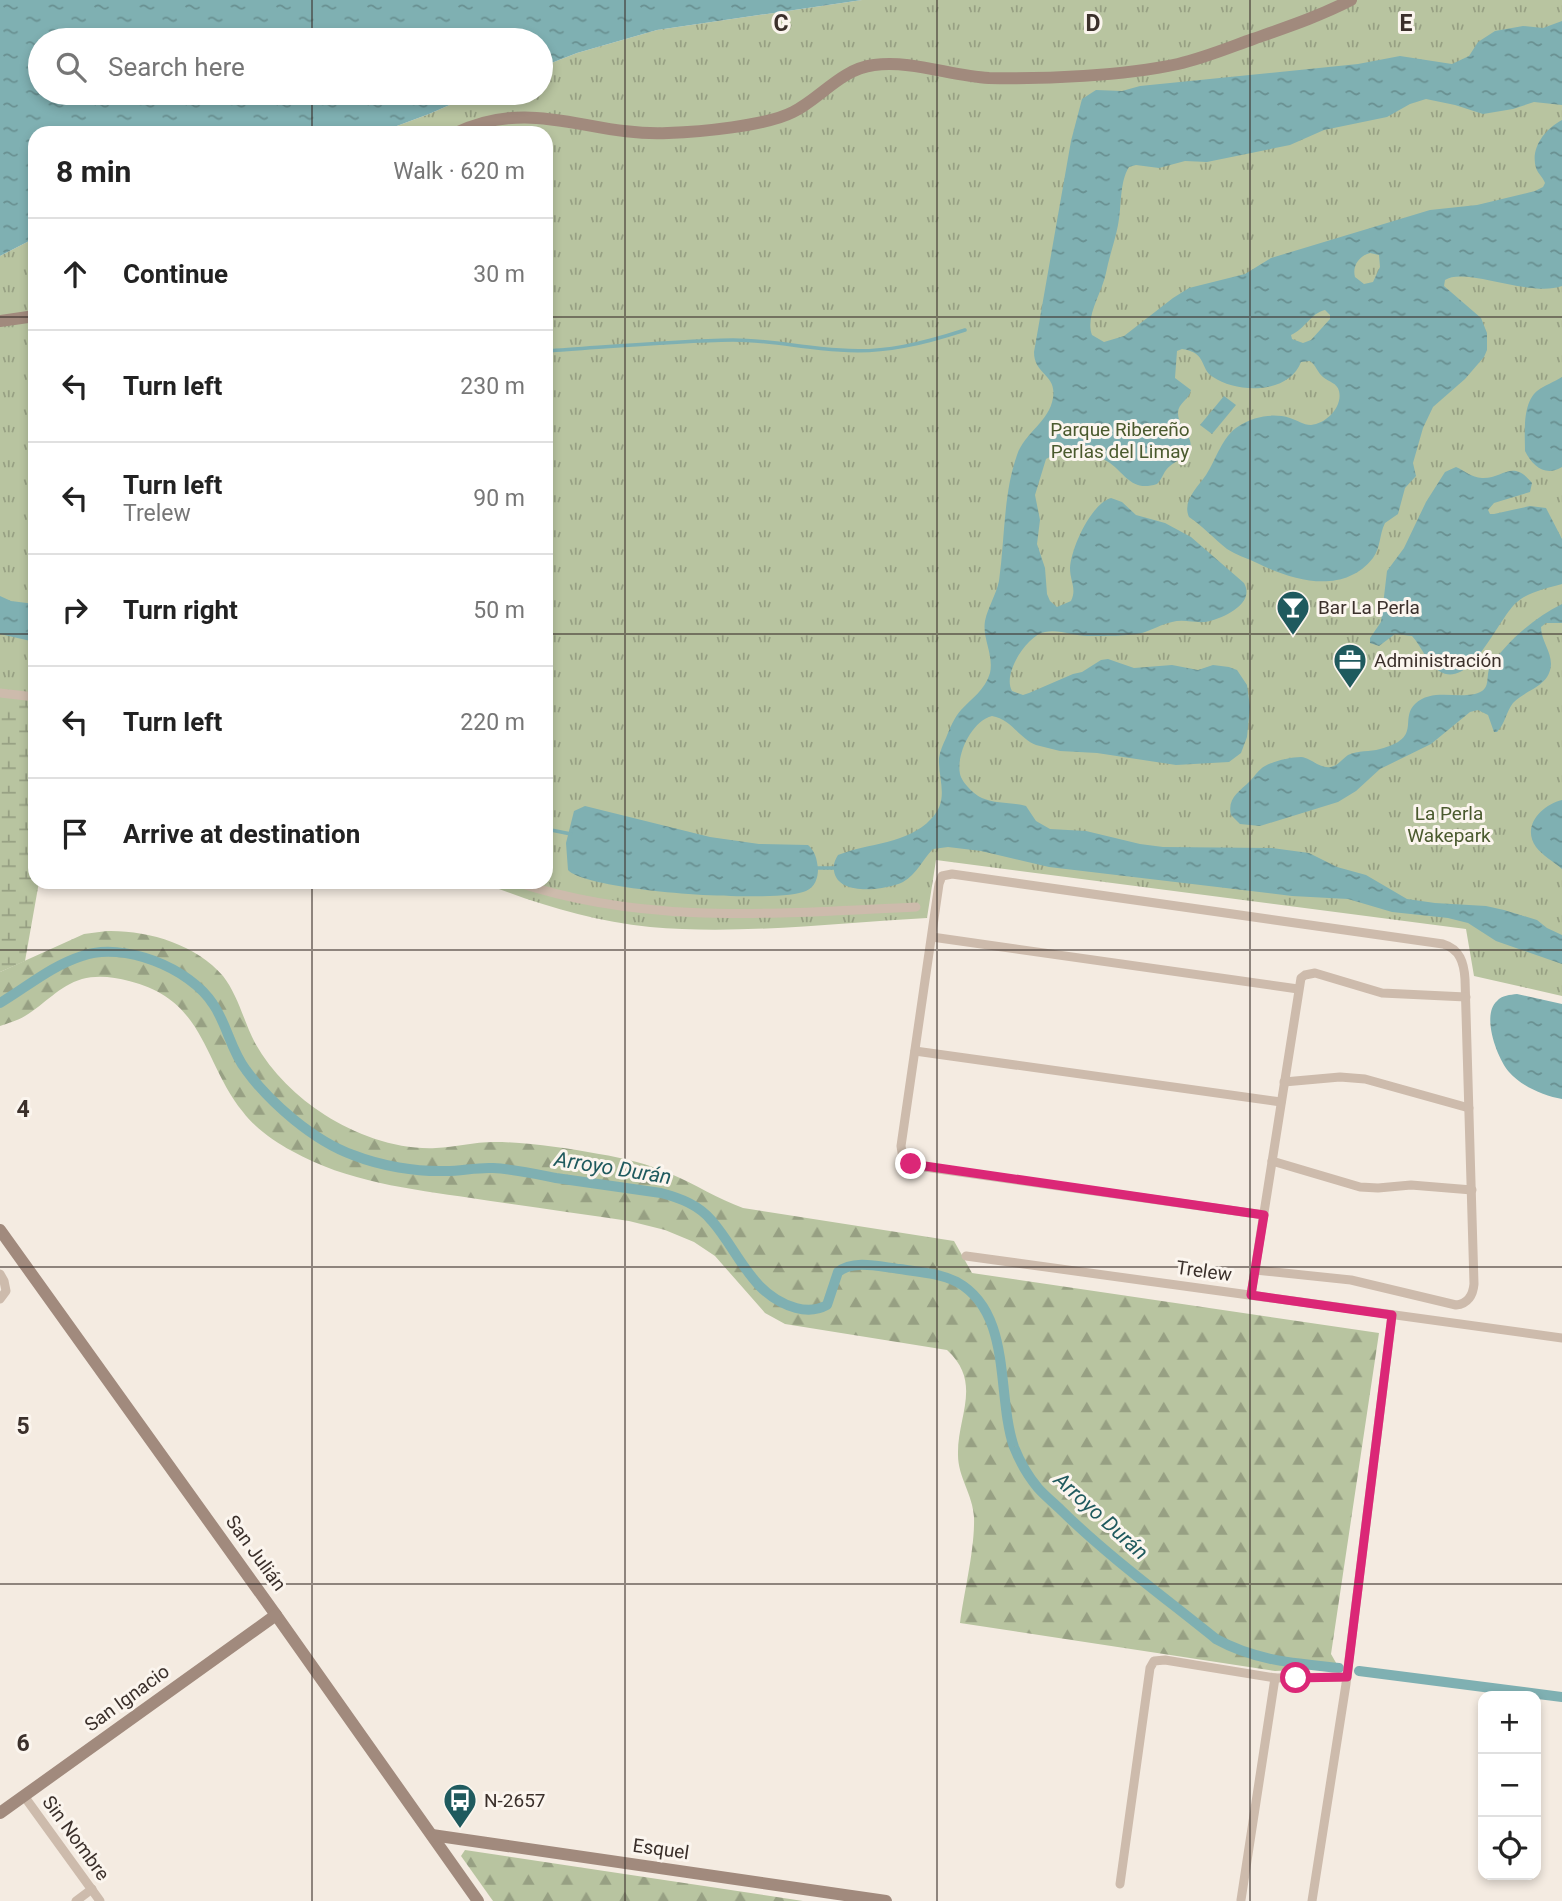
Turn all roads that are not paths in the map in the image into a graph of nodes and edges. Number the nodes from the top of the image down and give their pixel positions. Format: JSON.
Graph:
{"nodes":[{"id":1,"x":1351,"y":0,"type":"edge"},
{"id":2,"x":474,"y":126,"type":"edge"},
{"id":3,"x":28,"y":317,"type":"edge"},
{"id":4,"x":0,"y":321,"type":"edge"},
{"id":5,"x":0,"y":693,"type":"edge"},
{"id":6,"x":28,"y":696,"type":"edge"},
{"id":7,"x":542,"y":889,"type":"edge"},
{"id":8,"x":916,"y":907,"type":"dead end"},
{"id":9,"x":932,"y":937,"type":"junction"},
{"id":10,"x":1298,"y":989,"type":"junction"},
{"id":11,"x":1466,"y":997,"type":"junction"},
{"id":12,"x":915,"y":1051,"type":"junction"},
{"id":13,"x":1284,"y":1082,"type":"junction"},
{"id":14,"x":1281,"y":1102,"type":"junction"},
{"id":15,"x":1469,"y":1108,"type":"junction"},
{"id":16,"x":1272,"y":1161,"type":"junction"},
{"id":17,"x":1472,"y":1190,"type":"junction"},
{"id":18,"x":1264,"y":1215,"type":"junction"},
{"id":19,"x":0,"y":1230,"type":"edge"},
{"id":20,"x":966,"y":1256,"type":"dead end"},
{"id":21,"x":1255,"y":1270,"type":"junction"},
{"id":22,"x":0,"y":1274,"type":"edge"},
{"id":23,"x":1251,"y":1295,"type":"junction"},
{"id":24,"x":0,"y":1299,"type":"edge"},
{"id":25,"x":1392,"y":1315,"type":"junction"},
{"id":26,"x":1562,"y":1338,"type":"edge"},
{"id":27,"x":276,"y":1615,"type":"junction"},
{"id":28,"x":1347,"y":1677,"type":"junction"},
{"id":29,"x":1275,"y":1678,"type":"junction"},
{"id":30,"x":24,"y":1796,"type":"junction"},
{"id":31,"x":0,"y":1813,"type":"edge"},
{"id":32,"x":432,"y":1835,"type":"junction"},
{"id":33,"x":1120,"y":1884,"type":"dead end"},
{"id":34,"x":92,"y":1889,"type":"junction"},
{"id":35,"x":1241,"y":1899,"type":"edge"},
{"id":36,"x":75,"y":1901,"type":"edge"},
{"id":37,"x":100,"y":1901,"type":"edge"},
{"id":38,"x":478,"y":1901,"type":"edge"},
{"id":39,"x":886,"y":1901,"type":"edge"},
{"id":40,"x":1312,"y":1901,"type":"edge"}],
"edges":[{"from":1,"to":2,"type":"street"},
{"from":3,"to":4,"type":"street"},
{"from":5,"to":6,"type":"street"},
{"from":7,"to":8,"type":"street"},
{"from":9,"to":10,"type":"street"},
{"from":9,"to":11,"type":"street"},
{"from":9,"to":12,"type":"street"},
{"from":10,"to":11,"type":"street"},
{"from":10,"to":13,"type":"street"},
{"from":11,"to":15,"type":"street"},
{"from":12,"to":14,"type":"street"},
{"from":12,"to":18,"type":"street"},
{"from":13,"to":14,"type":"street"},
{"from":13,"to":15,"type":"street"},
{"from":14,"to":16,"type":"street"},
{"from":15,"to":17,"type":"street"},
{"from":16,"to":17,"type":"street"},
{"from":16,"to":18,"type":"street"},
{"from":17,"to":21,"type":"street"},
{"from":18,"to":21,"type":"street"},
{"from":19,"to":27,"type":"street","name":"San Julián"},
{"from":20,"to":23,"type":"street","name":"Trelew"},
{"from":21,"to":23,"type":"street"},
{"from":22,"to":24,"type":"street"},
{"from":23,"to":25,"type":"street","name":"Trelew"},
{"from":25,"to":26,"type":"street","name":"Trelew"},
{"from":25,"to":28,"type":"street"},
{"from":27,"to":30,"type":"street","name":"San Ignacio"},
{"from":27,"to":32,"type":"street","name":"San Julián"},
{"from":28,"to":29,"type":"street"},
{"from":28,"to":40,"type":"street"},
{"from":29,"to":33,"type":"street"},
{"from":29,"to":35,"type":"street"},
{"from":30,"to":31,"type":"street","name":"San Ignacio"},
{"from":30,"to":34,"type":"street","name":"Sin Nombre"},
{"from":32,"to":38,"type":"street","name":"San Julián"},
{"from":32,"to":39,"type":"street","name":"Esquel"},
{"from":34,"to":36,"type":"street"},
{"from":34,"to":37,"type":"street","name":"Sin Nombre"}]}
